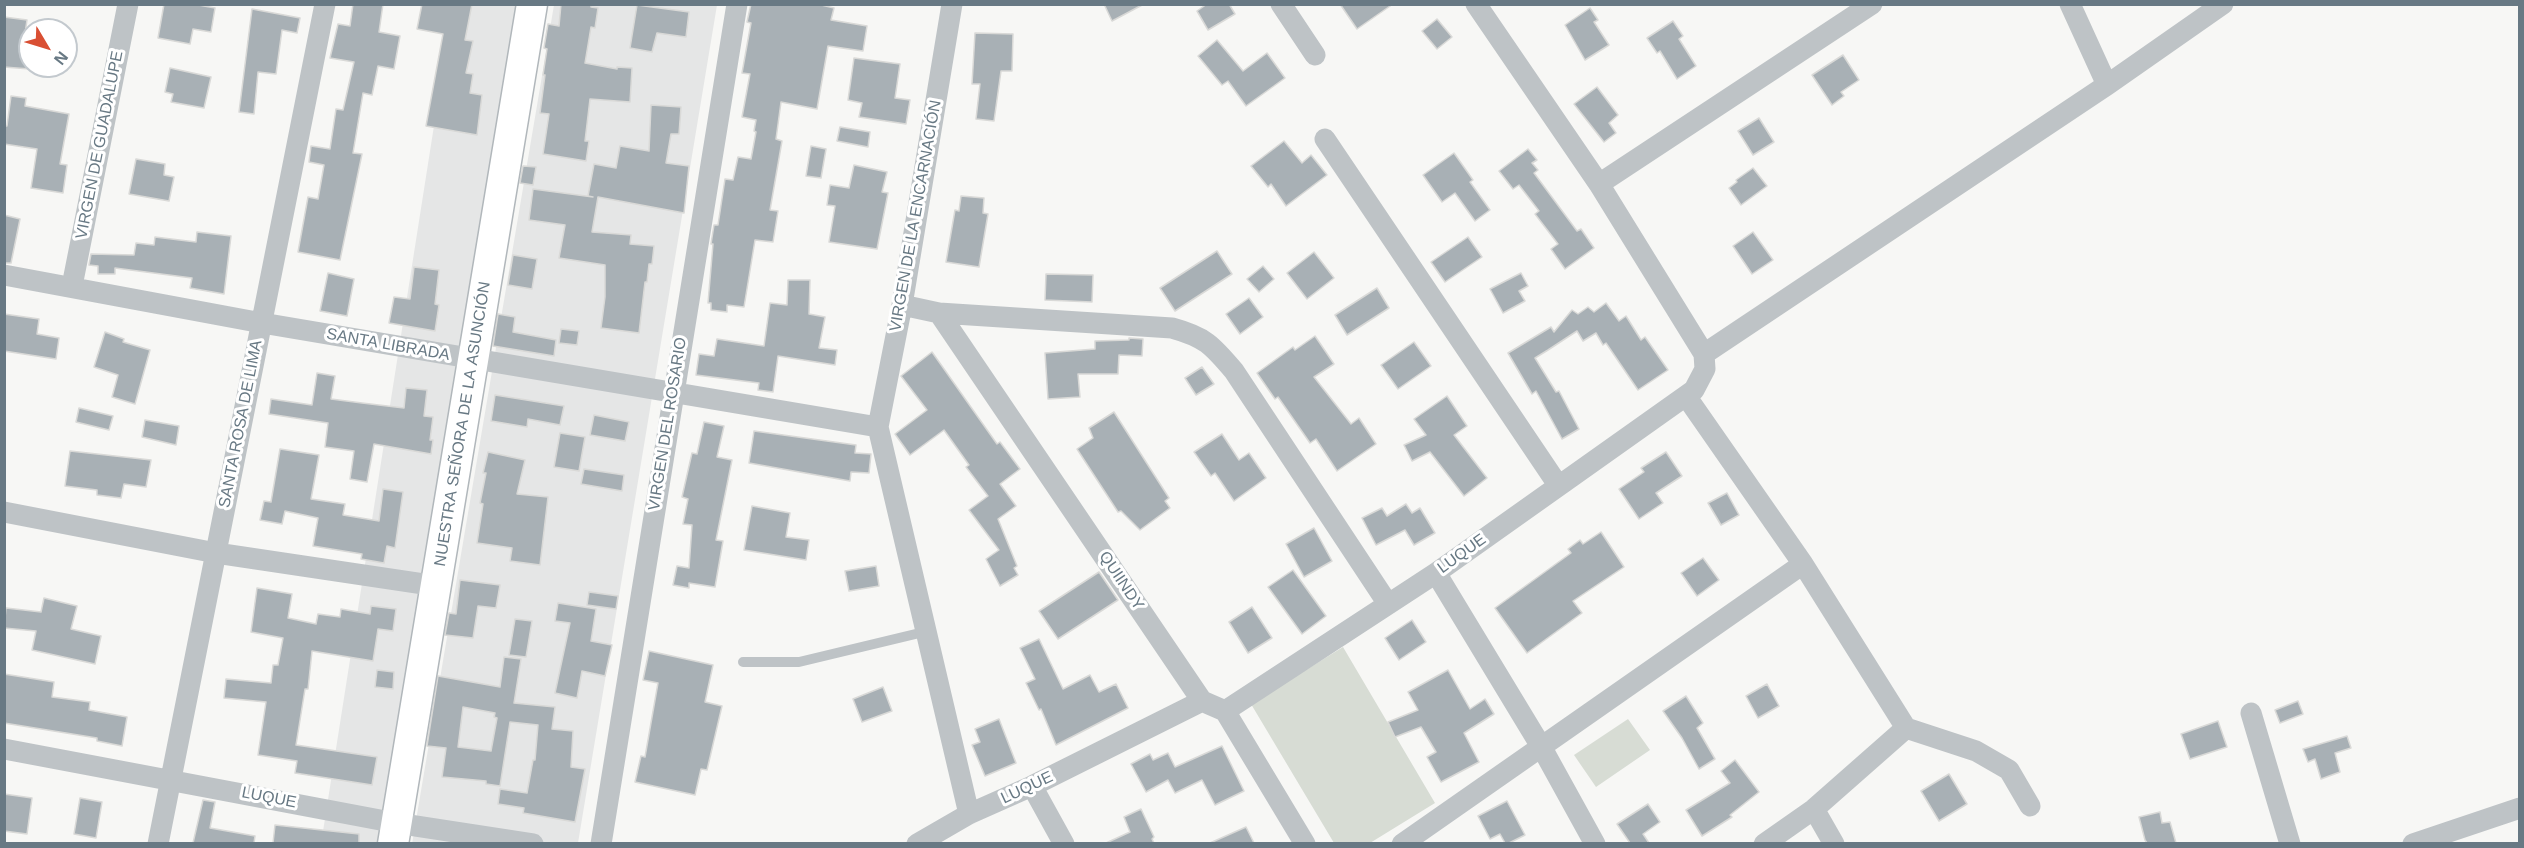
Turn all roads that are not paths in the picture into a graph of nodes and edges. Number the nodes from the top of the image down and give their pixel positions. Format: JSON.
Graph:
{"nodes":[{"id":1,"x":128,"y":4,"type":"edge"},
{"id":2,"x":325,"y":4,"type":"edge"},
{"id":3,"x":532,"y":4,"type":"edge"},
{"id":4,"x":737,"y":4,"type":"edge"},
{"id":5,"x":952,"y":4,"type":"edge"},
{"id":6,"x":1281,"y":4,"type":"edge"},
{"id":7,"x":1476,"y":4,"type":"edge"},
{"id":8,"x":1872,"y":4,"type":"edge"},
{"id":9,"x":2070,"y":4,"type":"edge"},
{"id":10,"x":2223,"y":4,"type":"edge"},
{"id":11,"x":1315,"y":55,"type":"dead end"},
{"id":12,"x":2107,"y":85,"type":"junction"},
{"id":13,"x":1325,"y":139,"type":"dead end"},
{"id":14,"x":1599,"y":184,"type":"junction"},
{"id":15,"x":4,"y":275,"type":"edge"},
{"id":16,"x":72,"y":286,"type":"junction"},
{"id":17,"x":902,"y":305,"type":"junction"},
{"id":18,"x":939,"y":313,"type":"junction"},
{"id":19,"x":262,"y":323,"type":"junction"},
{"id":20,"x":1704,"y":354,"type":"junction"},
{"id":21,"x":474,"y":360,"type":"junction"},
{"id":22,"x":673,"y":393,"type":"junction"},
{"id":23,"x":1690,"y":393,"type":"junction"},
{"id":24,"x":878,"y":427,"type":"junction"},
{"id":25,"x":1558,"y":485,"type":"junction"},
{"id":26,"x":4,"y":512,"type":"edge"},
{"id":27,"x":216,"y":553,"type":"junction"},
{"id":28,"x":1803,"y":564,"type":"junction"},
{"id":29,"x":1436,"y":573,"type":"junction"},
{"id":30,"x":437,"y":586,"type":"junction"},
{"id":31,"x":1388,"y":604,"type":"junction"},
{"id":32,"x":928,"y":631,"type":"junction"},
{"id":33,"x":743,"y":662,"type":"dead end"},
{"id":34,"x":1202,"y":701,"type":"junction"},
{"id":35,"x":1225,"y":711,"type":"junction"},
{"id":36,"x":2251,"y":713,"type":"dead end"},
{"id":37,"x":1906,"y":728,"type":"junction"},
{"id":38,"x":1542,"y":748,"type":"junction"},
{"id":39,"x":4,"y":749,"type":"edge"},
{"id":40,"x":172,"y":779,"type":"junction"},
{"id":41,"x":1032,"y":786,"type":"junction"},
{"id":42,"x":2030,"y":806,"type":"dead end"},
{"id":43,"x":2520,"y":808,"type":"edge"},
{"id":44,"x":1815,"y":809,"type":"junction"},
{"id":45,"x":969,"y":814,"type":"junction"},
{"id":46,"x":395,"y":833,"type":"edge"},
{"id":47,"x":158,"y":843,"type":"edge"},
{"id":48,"x":533,"y":843,"type":"edge"},
{"id":49,"x":601,"y":843,"type":"edge"},
{"id":50,"x":917,"y":843,"type":"edge"},
{"id":51,"x":1064,"y":843,"type":"edge"},
{"id":52,"x":1305,"y":843,"type":"edge"},
{"id":53,"x":1402,"y":843,"type":"edge"},
{"id":54,"x":1595,"y":843,"type":"edge"},
{"id":55,"x":1764,"y":843,"type":"edge"},
{"id":56,"x":1834,"y":843,"type":"edge"},
{"id":57,"x":2290,"y":843,"type":"edge"},
{"id":58,"x":2413,"y":843,"type":"edge"}],
"edges":[{"from":1,"to":16,"type":"street","name":"VIRGEN DE GUADALUPE"},
{"from":2,"to":19,"type":"street","name":"SANTA ROSA DE LIMA"},
{"from":3,"to":21,"type":"street","name":"NUESTRA SEÑORA DE LA ASUNCIÓN"},
{"from":4,"to":22,"type":"street","name":"VIRGEN DEL ROSARIO"},
{"from":5,"to":17,"type":"street","name":"VIRGEN DE LA ENCARNACIÓN"},
{"from":6,"to":11,"type":"street"},
{"from":7,"to":14,"type":"street"},
{"from":8,"to":14,"type":"street"},
{"from":9,"to":12,"type":"street"},
{"from":10,"to":12,"type":"street"},
{"from":12,"to":20,"type":"street"},
{"from":13,"to":25,"type":"street"},
{"from":14,"to":20,"type":"street"},
{"from":15,"to":16,"type":"street","name":"SANTA LIBRADA"},
{"from":16,"to":19,"type":"street","name":"SANTA LIBRADA"},
{"from":17,"to":18,"type":"street"},
{"from":17,"to":24,"type":"street","name":"VIRGEN DE LA ENCARNACIÓN"},
{"from":18,"to":31,"type":"street"},
{"from":18,"to":34,"type":"street","name":"QUIINDY"},
{"from":19,"to":21,"type":"street","name":"SANTA LIBRADA"},
{"from":19,"to":27,"type":"street","name":"SANTA ROSA DE LIMA"},
{"from":20,"to":23,"type":"street"},
{"from":21,"to":22,"type":"street","name":"SANTA LIBRADA"},
{"from":21,"to":30,"type":"street","name":"NUESTRA SEÑORA DE LA ASUNCIÓN"},
{"from":22,"to":24,"type":"street","name":"SANTA LIBRADA"},
{"from":22,"to":49,"type":"street","name":"VIRGEN DEL ROSARIO"},
{"from":23,"to":25,"type":"street","name":"LUQUE"},
{"from":23,"to":28,"type":"street"},
{"from":24,"to":32,"type":"street"},
{"from":25,"to":29,"type":"street","name":"LUQUE"},
{"from":26,"to":27,"type":"street"},
{"from":27,"to":30,"type":"street"},
{"from":27,"to":40,"type":"street","name":"SANTA ROSA DE LIMA"},
{"from":28,"to":37,"type":"street"},
{"from":28,"to":38,"type":"street"},
{"from":29,"to":31,"type":"street","name":"LUQUE"},
{"from":29,"to":38,"type":"street"},
{"from":30,"to":46,"type":"street","name":"NUESTRA SEÑORA DE LA ASUNCIÓN"},
{"from":31,"to":35,"type":"street","name":"LUQUE"},
{"from":32,"to":33,"type":"lane"},
{"from":32,"to":45,"type":"street"},
{"from":34,"to":35,"type":"street"},
{"from":34,"to":41,"type":"street","name":"LUQUE"},
{"from":35,"to":52,"type":"street"},
{"from":36,"to":57,"type":"street"},
{"from":37,"to":42,"type":"street"},
{"from":37,"to":44,"type":"street"},
{"from":38,"to":53,"type":"street"},
{"from":38,"to":54,"type":"street"},
{"from":39,"to":40,"type":"street","name":"LUQUE"},
{"from":40,"to":46,"type":"street","name":"LUQUE"},
{"from":40,"to":47,"type":"street","name":"SANTA ROSA DE LIMA"},
{"from":41,"to":45,"type":"street","name":"LUQUE"},
{"from":41,"to":51,"type":"street"},
{"from":43,"to":58,"type":"street"},
{"from":44,"to":55,"type":"street"},
{"from":44,"to":56,"type":"street"},
{"from":45,"to":50,"type":"street","name":"LUQUE"},
{"from":46,"to":48,"type":"street","name":"LUQUE"}]}
